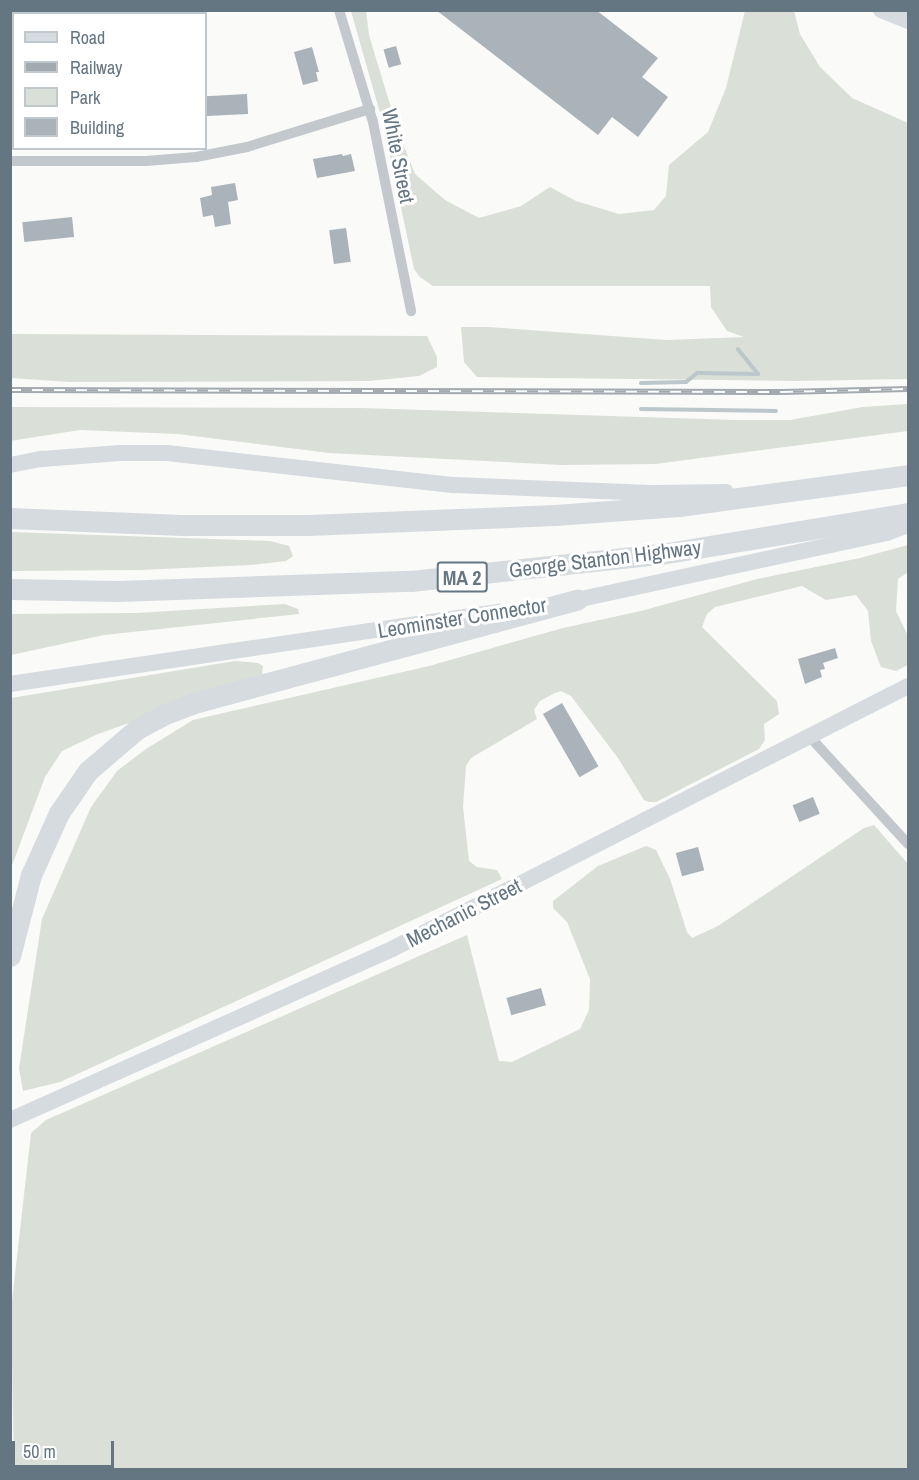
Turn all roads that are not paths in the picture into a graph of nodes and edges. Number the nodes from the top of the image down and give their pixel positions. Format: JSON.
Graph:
{"nodes":[{"id":1,"x":339,"y":10,"type":"edge"},
{"id":2,"x":881,"y":10,"type":"edge"},
{"id":3,"x":909,"y":21,"type":"edge"},
{"id":4,"x":370,"y":109,"type":"junction"},
{"id":5,"x":10,"y":162,"type":"edge"},
{"id":6,"x":411,"y":311,"type":"dead end"},
{"id":7,"x":10,"y":465,"type":"edge"},
{"id":8,"x":909,"y":475,"type":"edge"},
{"id":9,"x":808,"y":490,"type":"junction"},
{"id":10,"x":909,"y":513,"type":"edge"},
{"id":11,"x":10,"y":518,"type":"edge"},
{"id":12,"x":909,"y":525,"type":"edge"},
{"id":13,"x":10,"y":589,"type":"edge"},
{"id":14,"x":577,"y":600,"type":"junction"},
{"id":15,"x":10,"y":684,"type":"edge"},
{"id":16,"x":909,"y":686,"type":"edge"},
{"id":17,"x":810,"y":737,"type":"junction"},
{"id":18,"x":909,"y":844,"type":"edge"},
{"id":19,"x":10,"y":956,"type":"edge"},
{"id":20,"x":10,"y":1120,"type":"edge"}],
"edges":[{"from":1,"to":4,"type":"street","name":"White Street"},
{"from":2,"to":3,"type":"main road"},
{"from":4,"to":5,"type":"street"},
{"from":4,"to":6,"type":"street","name":"White Street"},
{"from":7,"to":9,"type":"main road"},
{"from":8,"to":9,"type":"highway","name":"George Stanton Highway"},
{"from":9,"to":11,"type":"highway","name":"George Stanton Highway"},
{"from":10,"to":13,"type":"highway","name":"George Stanton Highway","number":"MA 2"},
{"from":12,"to":14,"type":"main road","name":"Leominster Connector"},
{"from":14,"to":15,"type":"main road","name":"Leominster Connector"},
{"from":14,"to":19,"type":"highway"},
{"from":16,"to":17,"type":"main road","name":"Mechanic Street"},
{"from":17,"to":18,"type":"street"},
{"from":17,"to":20,"type":"main road","name":"Mechanic Street"}]}
